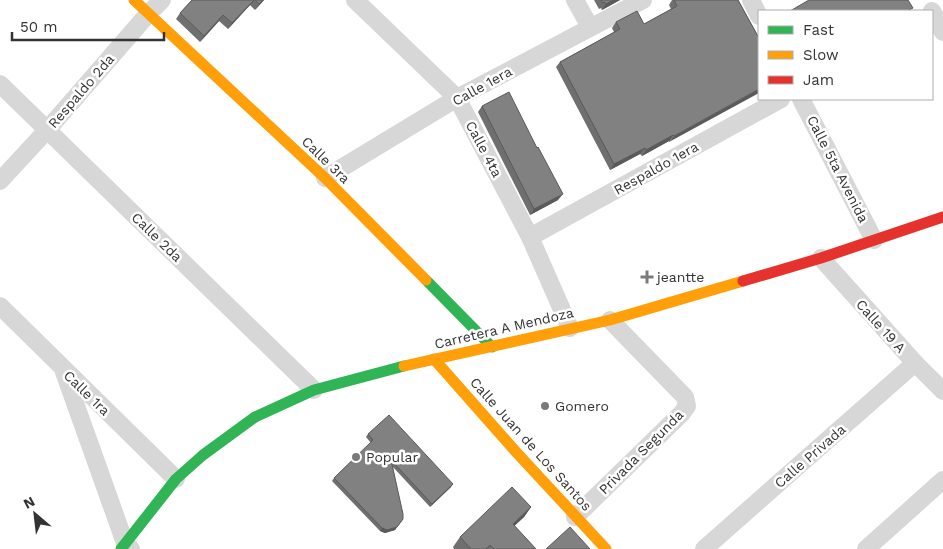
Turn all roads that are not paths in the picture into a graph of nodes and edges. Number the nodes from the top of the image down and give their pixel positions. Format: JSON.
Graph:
{"nodes":[{"id":1,"x":134,"y":0,"type":"edge"},
{"id":2,"x":162,"y":0,"type":"edge"},
{"id":3,"x":355,"y":0,"type":"edge"},
{"id":4,"x":575,"y":0,"type":"edge"},
{"id":5,"x":643,"y":0,"type":"edge"},
{"id":6,"x":751,"y":0,"type":"edge"},
{"id":7,"x":933,"y":13,"type":"edge"},
{"id":8,"x":148,"y":14,"type":"junction"},
{"id":9,"x":758,"y":14,"type":"edge"},
{"id":10,"x":590,"y":27,"type":"junction"},
{"id":11,"x":943,"y":32,"type":"edge"},
{"id":12,"x":0,"y":84,"type":"edge"},
{"id":13,"x":457,"y":98,"type":"junction"},
{"id":14,"x":779,"y":100,"type":"edge"},
{"id":15,"x":802,"y":100,"type":"edge"},
{"id":16,"x":48,"y":129,"type":"junction"},
{"id":17,"x":325,"y":178,"type":"junction"},
{"id":18,"x":0,"y":181,"type":"edge"},
{"id":19,"x":943,"y":216,"type":"edge"},
{"id":20,"x":530,"y":237,"type":"junction"},
{"id":21,"x":874,"y":240,"type":"junction"},
{"id":22,"x":821,"y":258,"type":"junction"},
{"id":23,"x":0,"y":306,"type":"edge"},
{"id":24,"x":610,"y":320,"type":"junction"},
{"id":25,"x":570,"y":328,"type":"junction"},
{"id":26,"x":492,"y":347,"type":"junction"},
{"id":27,"x":434,"y":359,"type":"junction"},
{"id":28,"x":915,"y":363,"type":"junction"},
{"id":29,"x":63,"y":369,"type":"junction"},
{"id":30,"x":314,"y":390,"type":"junction"},
{"id":31,"x":943,"y":392,"type":"edge"},
{"id":32,"x":176,"y":479,"type":"junction"},
{"id":33,"x":943,"y":480,"type":"edge"},
{"id":34,"x":575,"y":517,"type":"junction"},
{"id":35,"x":125,"y":547,"type":"edge"},
{"id":36,"x":606,"y":549,"type":"edge"},
{"id":37,"x":704,"y":549,"type":"edge"},
{"id":38,"x":866,"y":549,"type":"edge"}],
"edges":[{"from":1,"to":8,"type":"street","name":"Calle 3ra"},
{"from":2,"to":8,"type":"street","name":"Respaldo 2da"},
{"from":3,"to":13,"type":"street","name":"Calle 4ta"},
{"from":4,"to":10,"type":"street"},
{"from":5,"to":10,"type":"street","name":"Calle 1era"},
{"from":6,"to":9,"type":"street"},
{"from":7,"to":11,"type":"street"},
{"from":8,"to":16,"type":"street","name":"Respaldo 2da"},
{"from":8,"to":17,"type":"street","name":"Calle 3ra"},
{"from":10,"to":13,"type":"street","name":"Calle 1era"},
{"from":12,"to":16,"type":"street","name":"Calle 2da"},
{"from":13,"to":17,"type":"street","name":"Calle 1era"},
{"from":13,"to":20,"type":"street","name":"Calle 4ta"},
{"from":14,"to":20,"type":"street","name":"Respaldo 1era"},
{"from":15,"to":21,"type":"street","name":"Calle 5ta Avenida"},
{"from":16,"to":18,"type":"street","name":"Respaldo 2da"},
{"from":16,"to":30,"type":"street","name":"Calle 2da"},
{"from":17,"to":26,"type":"street","name":"Calle 3ra"},
{"from":19,"to":21,"type":"street","name":"Carretera A Mendoza"},
{"from":20,"to":25,"type":"street","name":"Calle 4ta"},
{"from":21,"to":22,"type":"street","name":"Carretera A Mendoza"},
{"from":22,"to":24,"type":"street","name":"Carretera A Mendoza"},
{"from":22,"to":28,"type":"street","name":"Calle 19 A"},
{"from":23,"to":29,"type":"street","name":"Calle 1ra"},
{"from":24,"to":25,"type":"street","name":"Carretera A Mendoza"},
{"from":24,"to":34,"type":"street","name":"Privada Segunda"},
{"from":25,"to":26,"type":"street","name":"Carretera A Mendoza"},
{"from":26,"to":27,"type":"street","name":"Carretera A Mendoza"},
{"from":27,"to":30,"type":"street","name":"Carretera A Mendoza"},
{"from":27,"to":34,"type":"street","name":"Calle Juan de Los Santos"},
{"from":28,"to":31,"type":"street","name":"Calle 19 A"},
{"from":28,"to":37,"type":"street","name":"Calle Privada"},
{"from":29,"to":32,"type":"street","name":"Calle 1ra"},
{"from":29,"to":35,"type":"street"},
{"from":30,"to":32,"type":"street","name":"Carretera A Mendoza"},
{"from":32,"to":35,"type":"street","name":"Carretera A Mendoza"},
{"from":33,"to":38,"type":"street"},
{"from":34,"to":36,"type":"street","name":"Calle Juan de Los Santos"}]}
